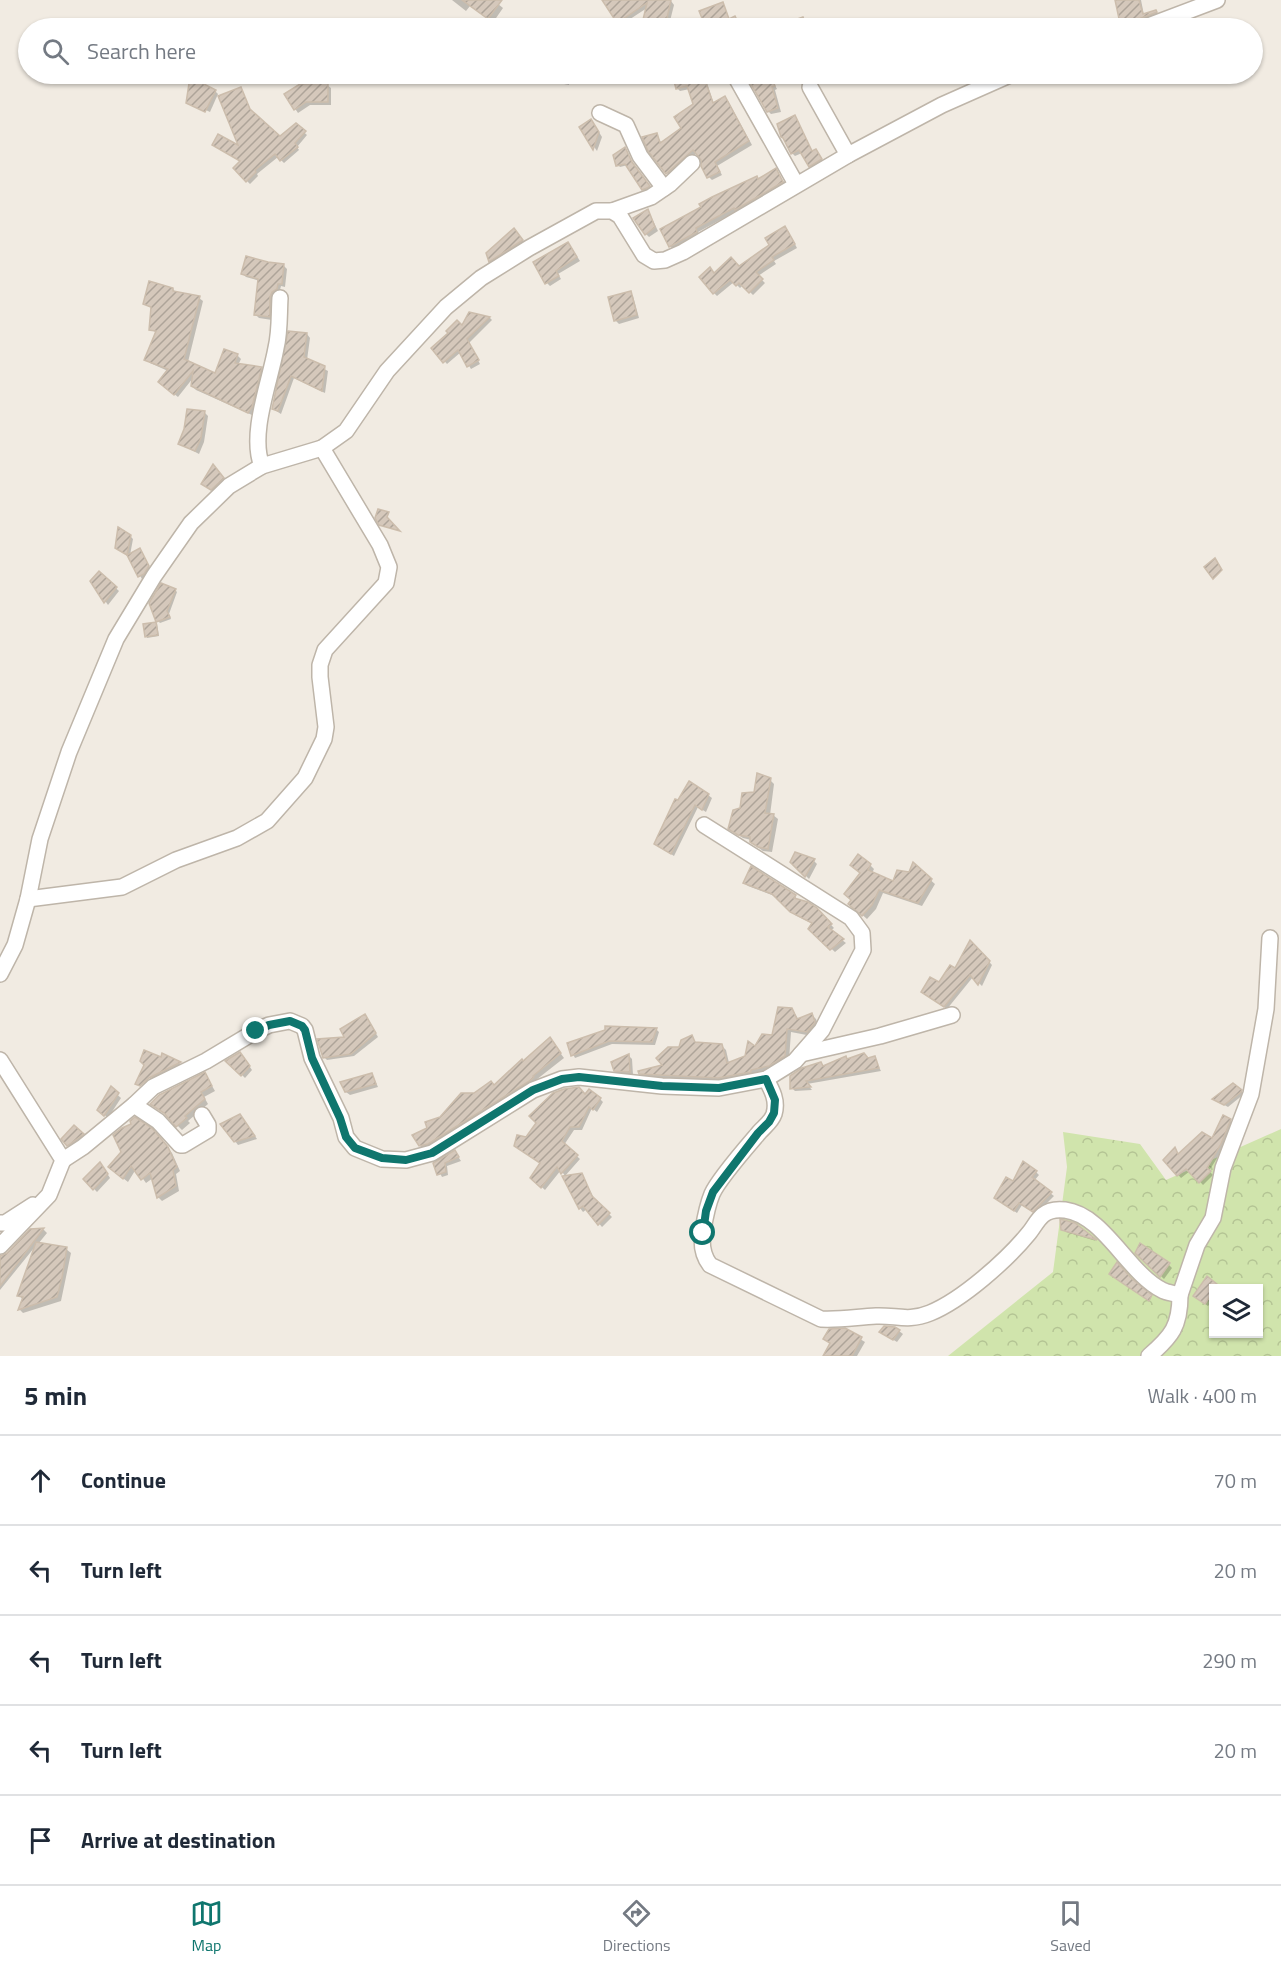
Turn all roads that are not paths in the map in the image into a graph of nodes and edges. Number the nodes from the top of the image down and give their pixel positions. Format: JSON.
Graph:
{"nodes":[{"id":1,"x":1217,"y":0,"type":"edge"},
{"id":2,"x":1169,"y":18,"type":"edge"},
{"id":3,"x":739,"y":84,"type":"edge"},
{"id":4,"x":989,"y":84,"type":"edge"},
{"id":5,"x":810,"y":87,"type":"dead end"},
{"id":6,"x":600,"y":113,"type":"dead end"},
{"id":7,"x":848,"y":155,"type":"junction"},
{"id":8,"x":692,"y":163,"type":"dead end"},
{"id":9,"x":796,"y":184,"type":"junction"},
{"id":10,"x":664,"y":188,"type":"junction"},
{"id":11,"x":612,"y":211,"type":"junction"},
{"id":12,"x":280,"y":298,"type":"dead end"},
{"id":13,"x":322,"y":448,"type":"junction"},
{"id":14,"x":262,"y":466,"type":"junction"},
{"id":15,"x":704,"y":825,"type":"dead end"},
{"id":16,"x":28,"y":899,"type":"junction"},
{"id":17,"x":1270,"y":938,"type":"dead end"},
{"id":18,"x":0,"y":974,"type":"edge"},
{"id":19,"x":952,"y":1015,"type":"dead end"},
{"id":20,"x":801,"y":1054,"type":"junction"},
{"id":21,"x":0,"y":1060,"type":"edge"},
{"id":22,"x":766,"y":1079,"type":"junction"},
{"id":23,"x":134,"y":1106,"type":"junction"},
{"id":24,"x":202,"y":1115,"type":"dead end"},
{"id":25,"x":63,"y":1160,"type":"junction"},
{"id":26,"x":49,"y":1195,"type":"junction"},
{"id":27,"x":0,"y":1223,"type":"edge"},
{"id":28,"x":0,"y":1246,"type":"edge"},
{"id":29,"x":1180,"y":1295,"type":"junction"},
{"id":30,"x":1149,"y":1356,"type":"edge"}],
"edges":[{"from":1,"to":2,"type":"street"},
{"from":3,"to":9,"type":"street"},
{"from":4,"to":7,"type":"street"},
{"from":5,"to":7,"type":"street"},
{"from":6,"to":10,"type":"street"},
{"from":7,"to":9,"type":"street"},
{"from":8,"to":10,"type":"street"},
{"from":9,"to":11,"type":"street"},
{"from":10,"to":11,"type":"street"},
{"from":11,"to":13,"type":"street"},
{"from":12,"to":14,"type":"street"},
{"from":13,"to":14,"type":"street"},
{"from":13,"to":16,"type":"street"},
{"from":14,"to":16,"type":"street"},
{"from":15,"to":20,"type":"street"},
{"from":16,"to":18,"type":"street"},
{"from":17,"to":29,"type":"street"},
{"from":19,"to":20,"type":"street"},
{"from":20,"to":22,"type":"street"},
{"from":21,"to":25,"type":"street"},
{"from":22,"to":23,"type":"street"},
{"from":22,"to":29,"type":"street"},
{"from":23,"to":24,"type":"street"},
{"from":23,"to":25,"type":"street"},
{"from":25,"to":26,"type":"street"},
{"from":26,"to":27,"type":"street"},
{"from":26,"to":28,"type":"street"},
{"from":29,"to":30,"type":"street"}]}
